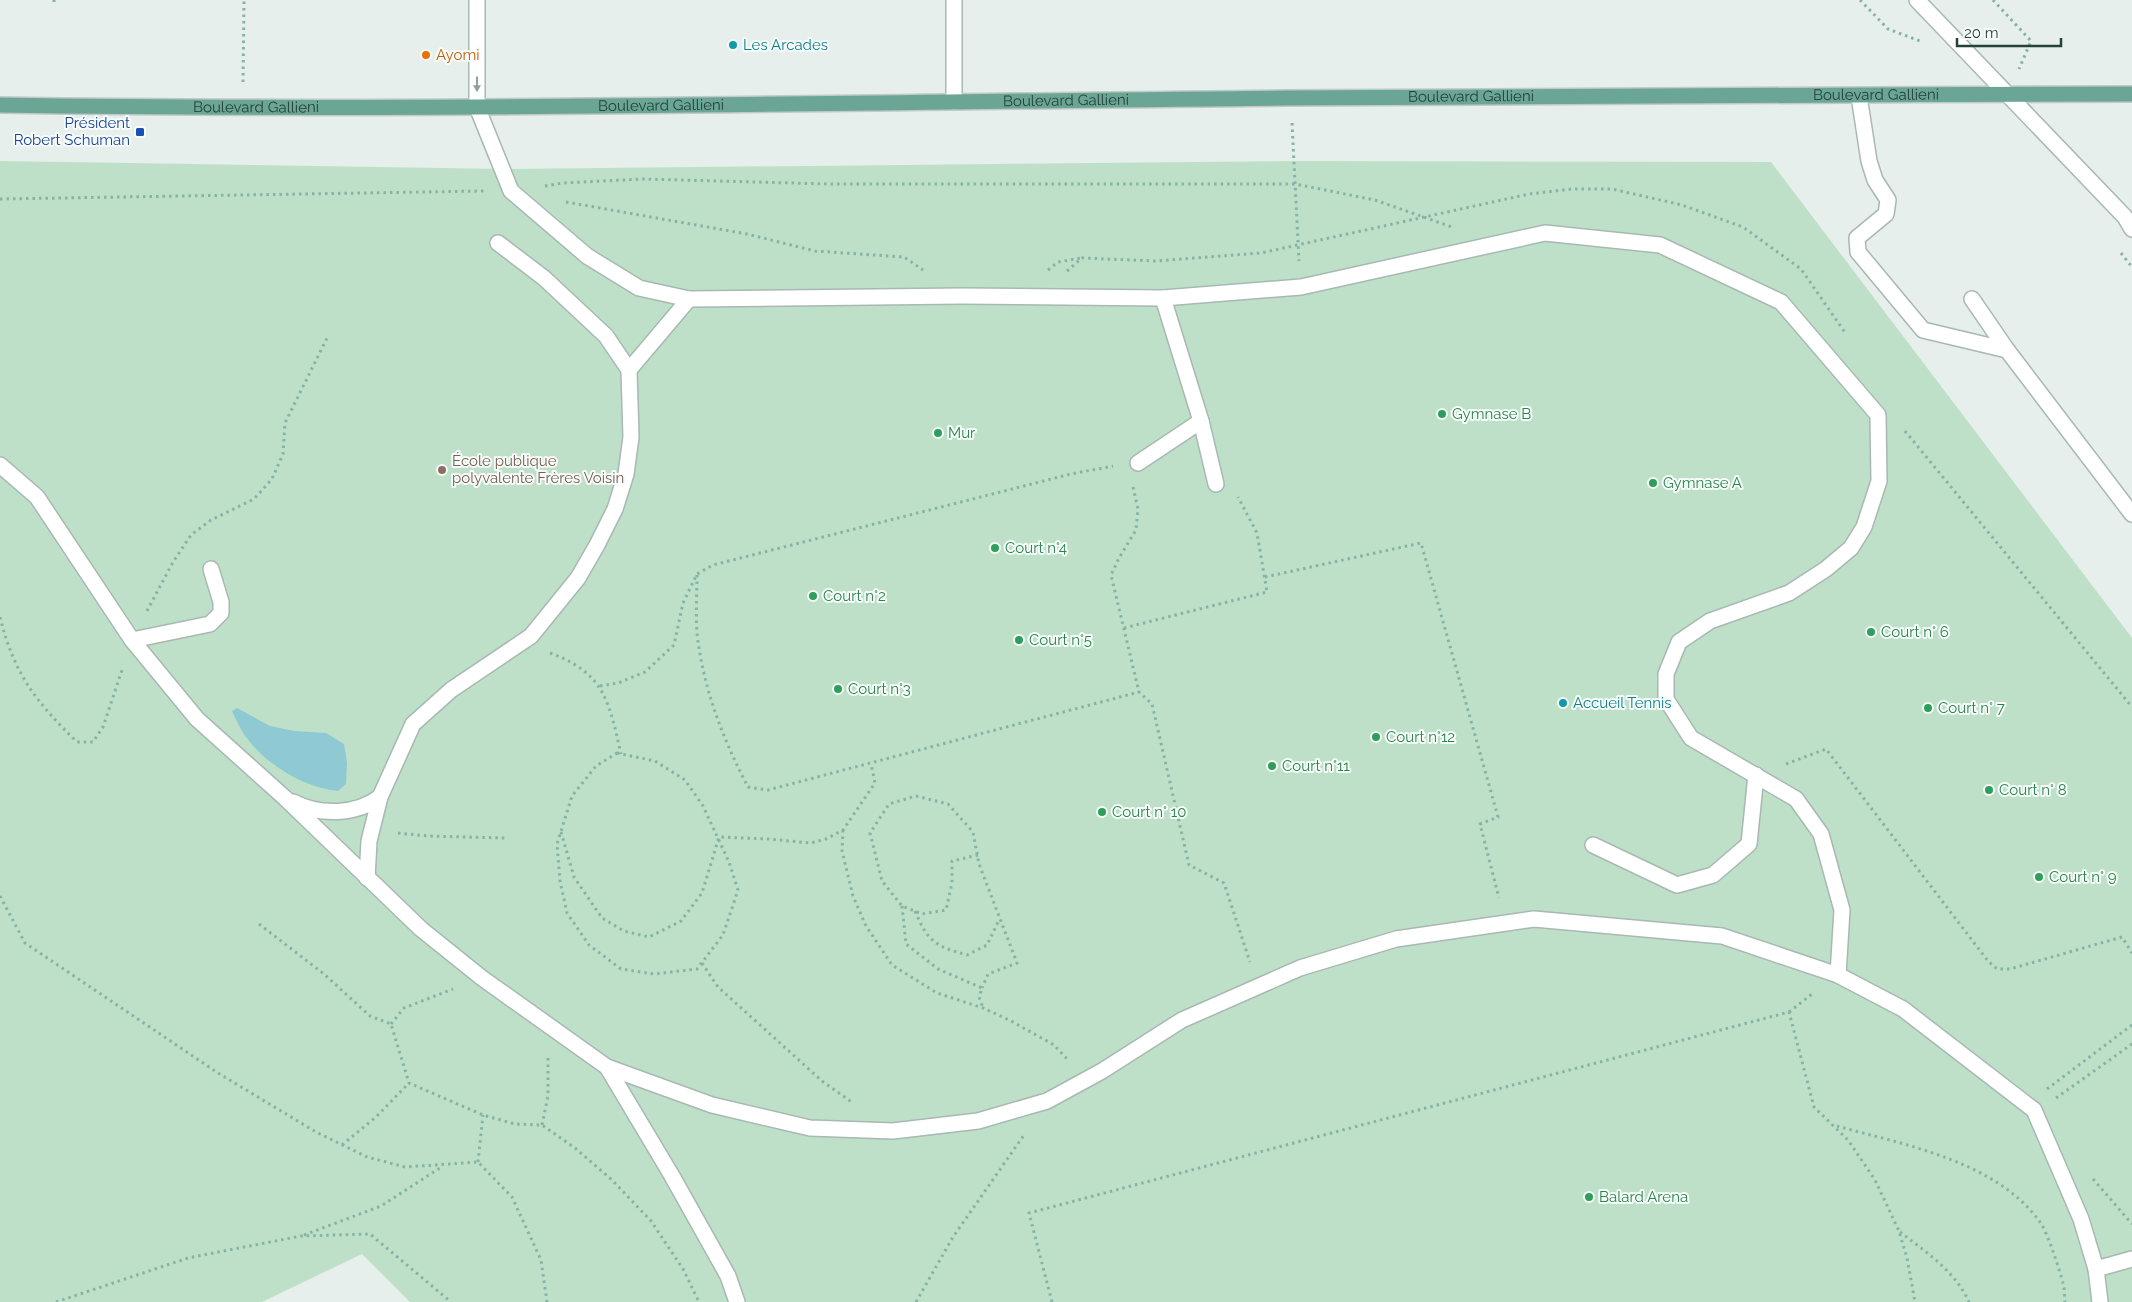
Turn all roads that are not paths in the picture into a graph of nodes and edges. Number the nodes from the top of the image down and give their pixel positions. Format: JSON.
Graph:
{"nodes":[{"id":1,"x":477,"y":0,"type":"edge"},
{"id":2,"x":954,"y":0,"type":"edge"},
{"id":3,"x":1917,"y":0,"type":"edge"},
{"id":4,"x":2008,"y":94,"type":"junction"},
{"id":5,"x":2132,"y":94,"type":"edge"},
{"id":6,"x":1860,"y":96,"type":"junction"},
{"id":7,"x":954,"y":102,"type":"junction"},
{"id":8,"x":0,"y":105,"type":"edge"},
{"id":9,"x":477,"y":107,"type":"junction"},
{"id":10,"x":2132,"y":228,"type":"edge"},
{"id":11,"x":498,"y":243,"type":"dead end"},
{"id":12,"x":1162,"y":298,"type":"junction"},
{"id":13,"x":690,"y":299,"type":"junction"},
{"id":14,"x":1972,"y":299,"type":"dead end"},
{"id":15,"x":2006,"y":350,"type":"junction"},
{"id":16,"x":629,"y":370,"type":"junction"},
{"id":17,"x":1201,"y":421,"type":"junction"},
{"id":18,"x":1138,"y":463,"type":"road end"},
{"id":19,"x":0,"y":466,"type":"edge"},
{"id":20,"x":1216,"y":484,"type":"road end"},
{"id":21,"x":2132,"y":514,"type":"edge"},
{"id":22,"x":211,"y":569,"type":"dead end"},
{"id":23,"x":132,"y":640,"type":"junction"},
{"id":24,"x":1756,"y":775,"type":"junction"},
{"id":25,"x":380,"y":797,"type":"junction"},
{"id":26,"x":285,"y":798,"type":"junction"},
{"id":27,"x":1593,"y":846,"type":"dead end"},
{"id":28,"x":367,"y":878,"type":"junction"},
{"id":29,"x":1838,"y":975,"type":"junction"},
{"id":30,"x":607,"y":1067,"type":"junction"},
{"id":31,"x":2132,"y":1259,"type":"edge"},
{"id":32,"x":2096,"y":1269,"type":"junction"},
{"id":33,"x":737,"y":1302,"type":"edge"},
{"id":34,"x":2100,"y":1302,"type":"edge"}],
"edges":[{"from":1,"to":9,"type":"street","one_way":true},
{"from":2,"to":7,"type":"street"},
{"from":3,"to":4,"type":"street"},
{"from":4,"to":5,"type":"main road","name":"Boulevard Gallieni"},
{"from":4,"to":6,"type":"main road","name":"Boulevard Gallieni"},
{"from":4,"to":10,"type":"street"},
{"from":6,"to":7,"type":"main road","name":"Boulevard Gallieni"},
{"from":6,"to":15,"type":"street"},
{"from":7,"to":9,"type":"main road","name":"Boulevard Gallieni"},
{"from":8,"to":9,"type":"main road","name":"Boulevard Gallieni"},
{"from":9,"to":13,"type":"street"},
{"from":11,"to":16,"type":"street"},
{"from":12,"to":13,"type":"street"},
{"from":12,"to":17,"type":"street"},
{"from":12,"to":24,"type":"street"},
{"from":13,"to":16,"type":"street"},
{"from":14,"to":15,"type":"street"},
{"from":15,"to":21,"type":"street"},
{"from":16,"to":25,"type":"street"},
{"from":17,"to":18,"type":"street"},
{"from":17,"to":20,"type":"street"},
{"from":19,"to":23,"type":"street"},
{"from":22,"to":23,"type":"street"},
{"from":23,"to":26,"type":"street"},
{"from":24,"to":27,"type":"street"},
{"from":24,"to":29,"type":"street"},
{"from":25,"to":26,"type":"street"},
{"from":25,"to":28,"type":"street"},
{"from":26,"to":28,"type":"street"},
{"from":28,"to":30,"type":"street"},
{"from":29,"to":30,"type":"street"},
{"from":29,"to":32,"type":"street"},
{"from":30,"to":33,"type":"street"},
{"from":31,"to":32,"type":"street"},
{"from":32,"to":34,"type":"street"}]}
